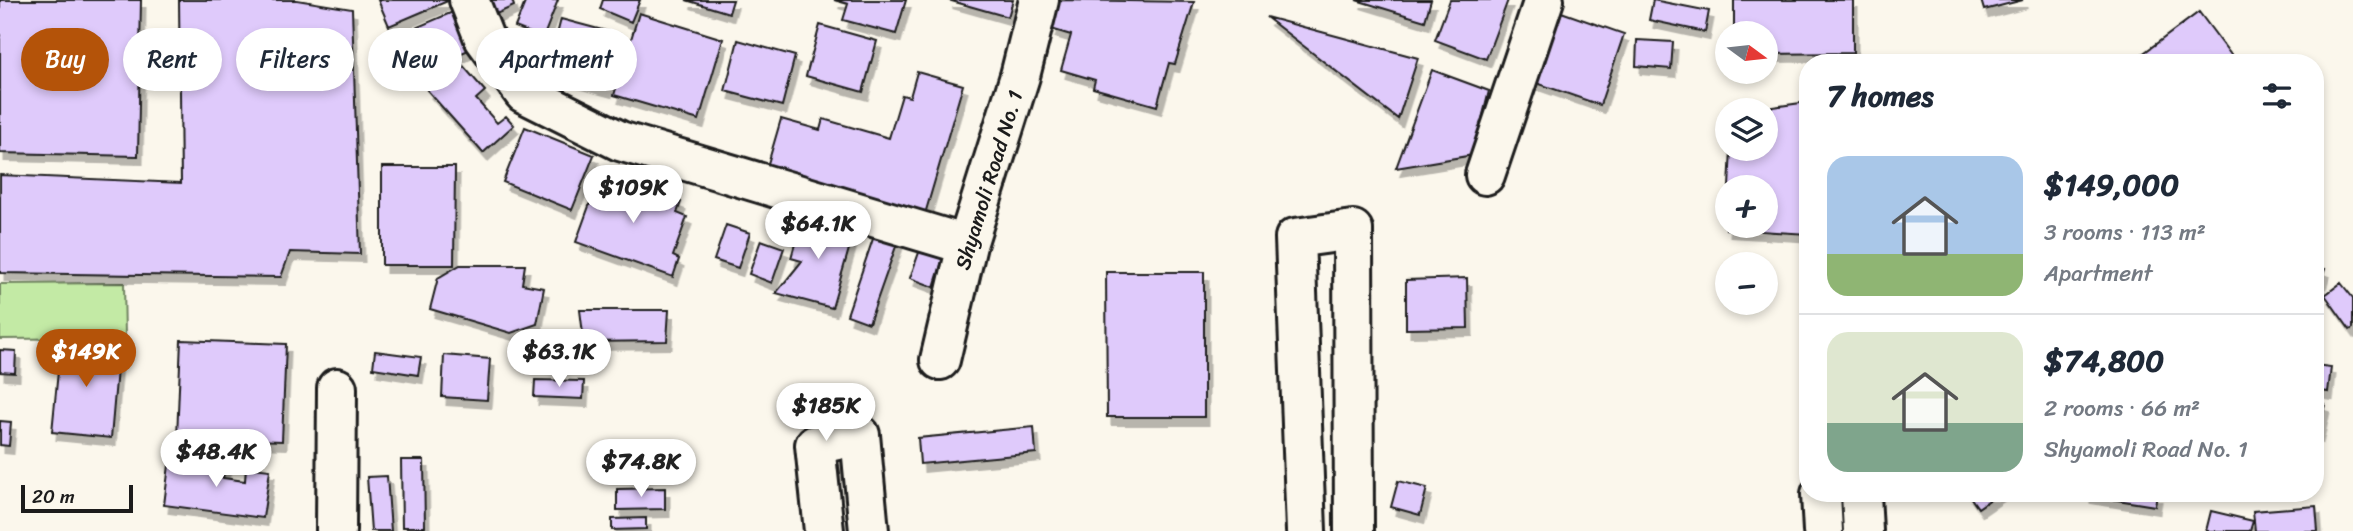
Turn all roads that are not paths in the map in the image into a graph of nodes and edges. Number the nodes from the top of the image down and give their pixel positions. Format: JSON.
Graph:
{"nodes":[{"id":1,"x":469,"y":0,"type":"edge"},
{"id":2,"x":1039,"y":0,"type":"edge"},
{"id":3,"x":1544,"y":0,"type":"edge"},
{"id":4,"x":1485,"y":175,"type":"dead end"},
{"id":5,"x":967,"y":245,"type":"junction"},
{"id":6,"x":940,"y":360,"type":"dead end"},
{"id":7,"x":337,"y":388,"type":"dead end"},
{"id":8,"x":1821,"y":502,"type":"edge"},
{"id":9,"x":1861,"y":502,"type":"edge"},
{"id":10,"x":1306,"y":519,"type":"edge"},
{"id":11,"x":1354,"y":519,"type":"edge"},
{"id":12,"x":336,"y":531,"type":"edge"},
{"id":13,"x":824,"y":531,"type":"edge"},
{"id":14,"x":869,"y":531,"type":"edge"},
{"id":15,"x":1823,"y":531,"type":"edge"},
{"id":16,"x":1863,"y":531,"type":"edge"}],
"edges":[{"from":1,"to":5,"type":"street"},
{"from":2,"to":5,"type":"street","name":"Shyamoli Road No. 1"},
{"from":3,"to":4,"type":"street"},
{"from":5,"to":6,"type":"street","name":"Shyamoli Road No. 1"},
{"from":7,"to":12,"type":"street"},
{"from":8,"to":15,"type":"street"},
{"from":9,"to":16,"type":"street"},
{"from":10,"to":11,"type":"street"},
{"from":10,"to":11,"type":"street"},
{"from":13,"to":14,"type":"street"}]}
